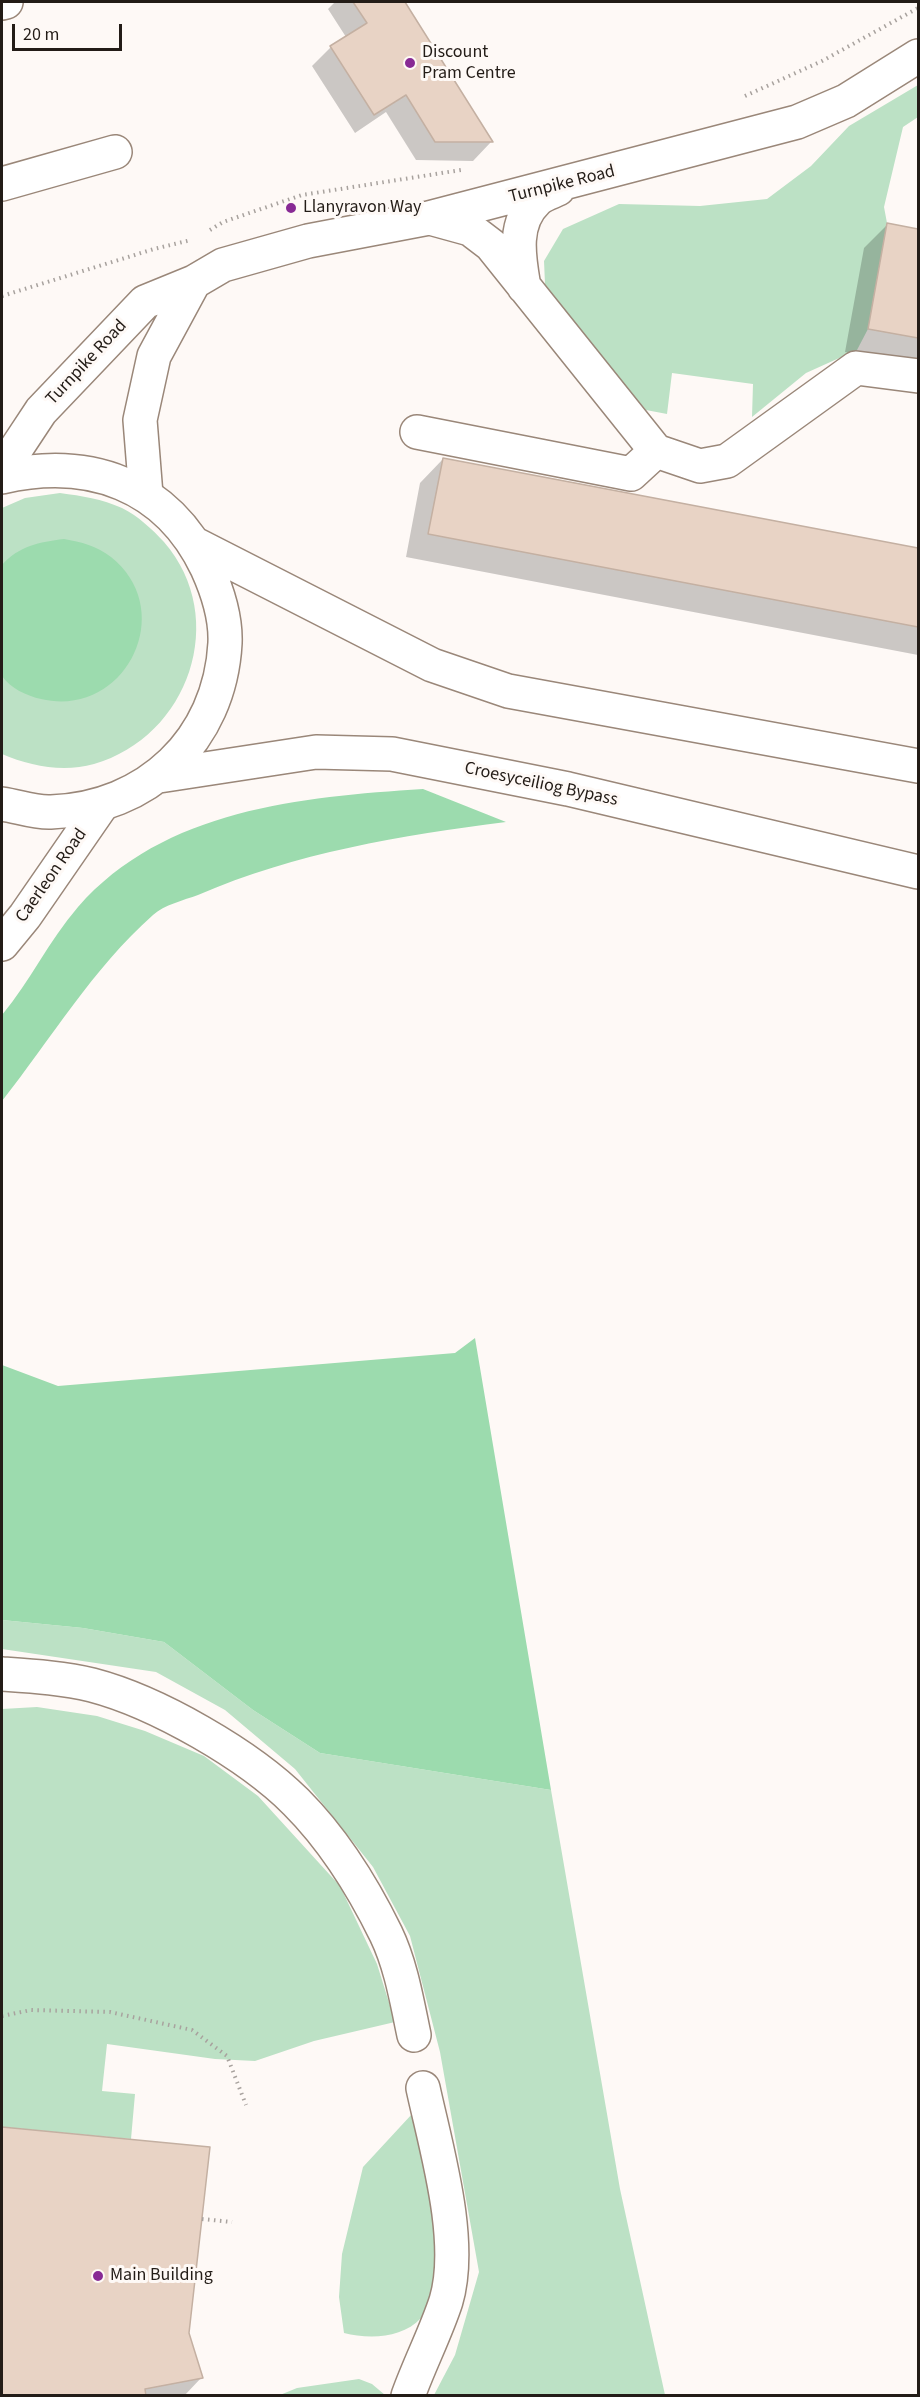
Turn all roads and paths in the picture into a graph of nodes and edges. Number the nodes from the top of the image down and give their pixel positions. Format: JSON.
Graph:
{"nodes":[{"id":1,"x":6,"y":2,"type":"edge"},
{"id":2,"x":2,"y":3,"type":"edge"},
{"id":3,"x":918,"y":8,"type":"edge"},
{"id":4,"x":918,"y":57,"type":"edge"},
{"id":5,"x":736,"y":101,"type":"dead end"},
{"id":6,"x":114,"y":152,"type":"dead end"},
{"id":7,"x":467,"y":170,"type":"dead end"},
{"id":8,"x":571,"y":182,"type":"junction"},
{"id":9,"x":2,"y":184,"type":"edge"},
{"id":10,"x":429,"y":218,"type":"junction"},
{"id":11,"x":195,"y":239,"type":"junction"},
{"id":12,"x":223,"y":265,"type":"junction"},
{"id":13,"x":194,"y":282,"type":"junction"},
{"id":14,"x":524,"y":288,"type":"junction"},
{"id":15,"x":2,"y":296,"type":"edge"},
{"id":16,"x":918,"y":376,"type":"edge"},
{"id":17,"x":417,"y":432,"type":"dead end"},
{"id":18,"x":656,"y":451,"type":"junction"},
{"id":19,"x":2,"y":470,"type":"edge"},
{"id":20,"x":2,"y":477,"type":"edge"},
{"id":21,"x":146,"y":495,"type":"junction"},
{"id":22,"x":195,"y":544,"type":"junction"},
{"id":23,"x":918,"y":766,"type":"edge"},
{"id":24,"x":159,"y":776,"type":"junction"},
{"id":25,"x":2,"y":804,"type":"edge"},
{"id":26,"x":101,"y":806,"type":"junction"},
{"id":27,"x":918,"y":872,"type":"edge"},
{"id":28,"x":2,"y":944,"type":"edge"},
{"id":29,"x":2,"y":1674,"type":"edge"},
{"id":30,"x":2,"y":2016,"type":"edge"},
{"id":31,"x":414,"y":2035,"type":"dead end"},
{"id":32,"x":423,"y":2088,"type":"dead end"},
{"id":33,"x":246,"y":2105,"type":"dead end"},
{"id":34,"x":202,"y":2219,"type":"dead end"},
{"id":35,"x":232,"y":2223,"type":"dead end"},
{"id":36,"x":408,"y":2396,"type":"edge"}],
"edges":[{"from":1,"to":2,"type":"main road"},
{"from":3,"to":5,"type":"path"},
{"from":4,"to":8,"type":"main road","name":"Turnpike Road"},
{"from":6,"to":9,"type":"main road"},
{"from":7,"to":11,"type":"path"},
{"from":8,"to":10,"type":"main road","name":"Turnpike Road"},
{"from":8,"to":14,"type":"main road"},
{"from":10,"to":12,"type":"main road","name":"Turnpike Road"},
{"from":10,"to":14,"type":"main road"},
{"from":11,"to":12,"type":"path"},
{"from":11,"to":15,"type":"path"},
{"from":12,"to":13,"type":"main road","name":"Turnpike Road"},
{"from":13,"to":19,"type":"main road","name":"Turnpike Road"},
{"from":13,"to":21,"type":"main road"},
{"from":14,"to":18,"type":"main road"},
{"from":16,"to":18,"type":"main road"},
{"from":17,"to":18,"type":"main road"},
{"from":20,"to":21,"type":"main road"},
{"from":21,"to":22,"type":"main road"},
{"from":22,"to":23,"type":"main road"},
{"from":22,"to":24,"type":"main road"},
{"from":24,"to":26,"type":"main road"},
{"from":24,"to":27,"type":"main road","name":"Croesyceiliog Bypass"},
{"from":25,"to":26,"type":"main road"},
{"from":26,"to":28,"type":"main road","name":"Caerleon Road"},
{"from":29,"to":31,"type":"main road"},
{"from":30,"to":33,"type":"path"},
{"from":32,"to":36,"type":"main road"},
{"from":34,"to":35,"type":"path"}]}
